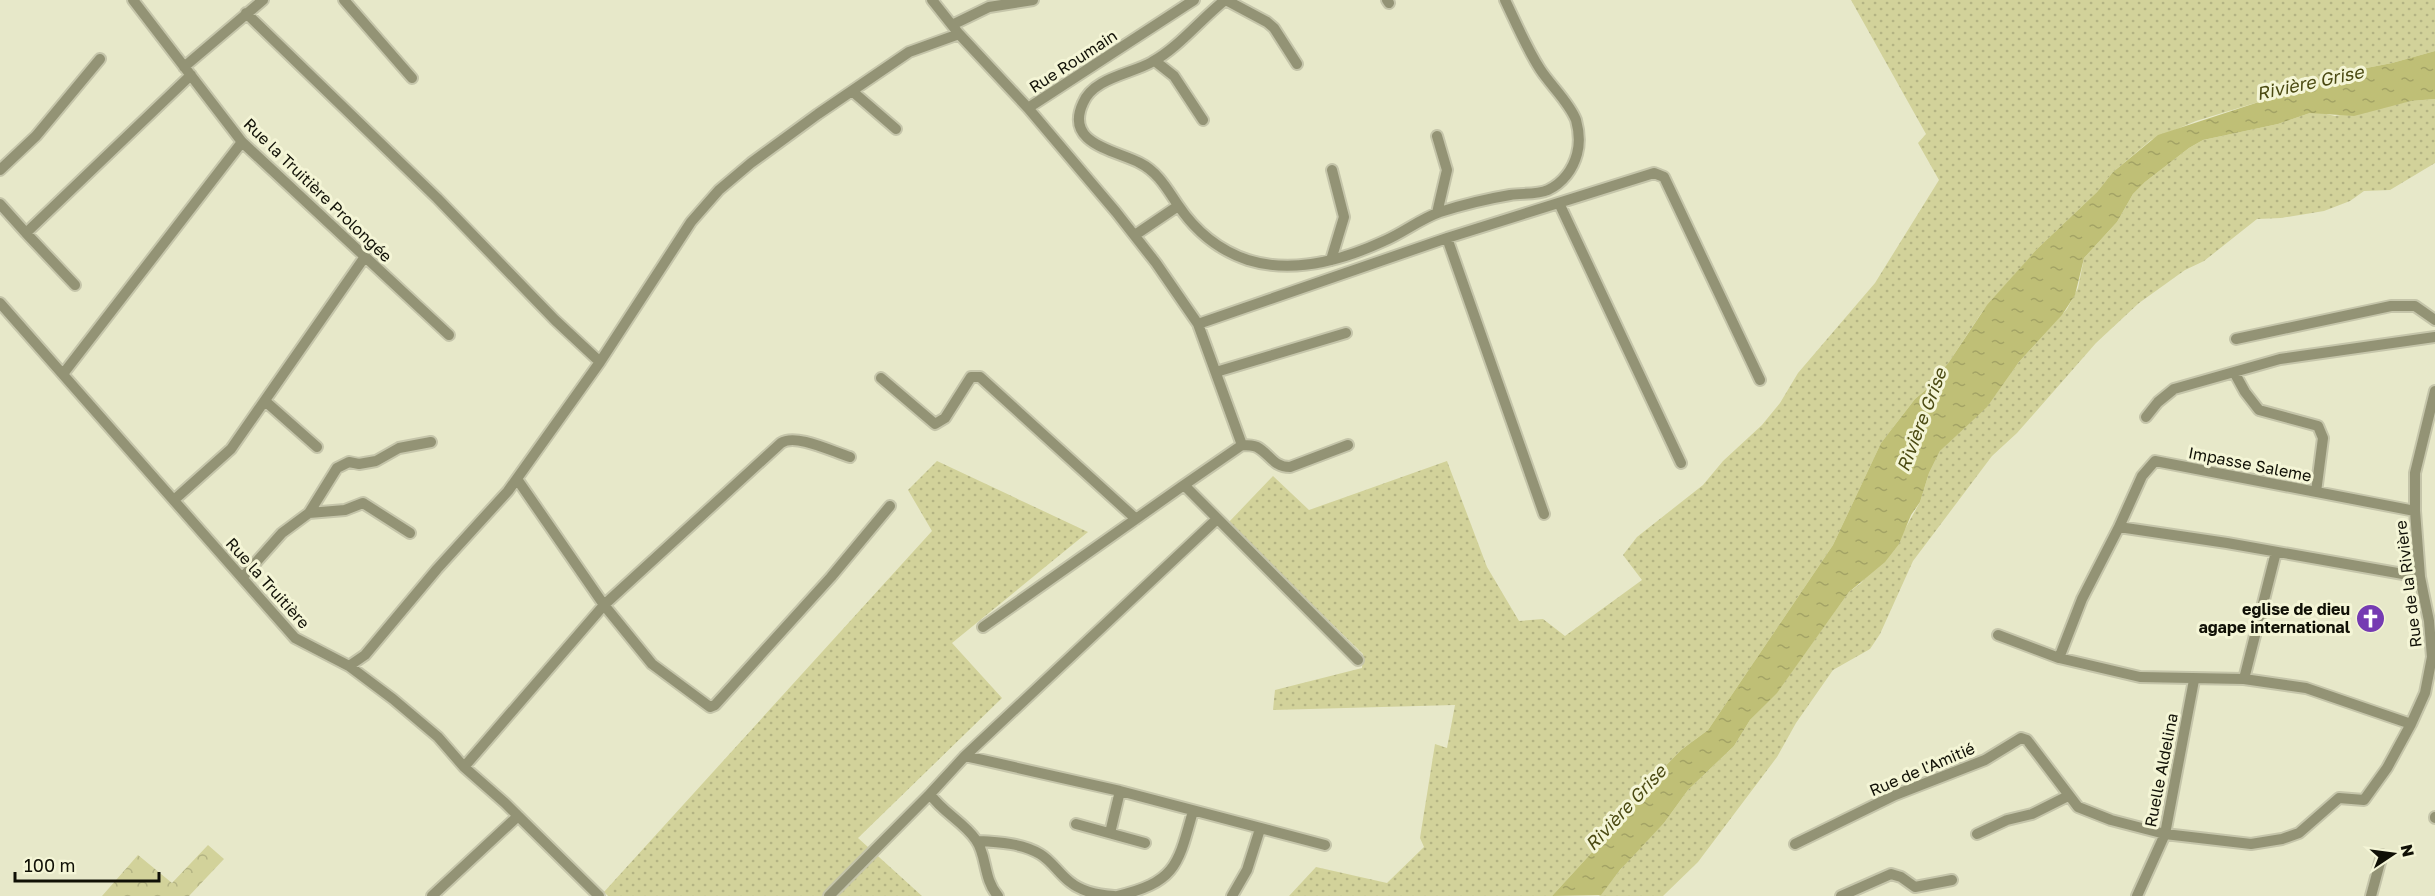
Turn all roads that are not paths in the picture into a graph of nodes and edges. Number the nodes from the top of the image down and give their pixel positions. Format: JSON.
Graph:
{"nodes":[{"id":1,"x":133,"y":0,"type":"edge"},
{"id":2,"x":263,"y":0,"type":"edge"},
{"id":3,"x":344,"y":0,"type":"edge"},
{"id":4,"x":932,"y":0,"type":"edge"},
{"id":5,"x":1033,"y":0,"type":"edge"},
{"id":6,"x":1194,"y":0,"type":"edge"},
{"id":7,"x":1226,"y":0,"type":"edge"},
{"id":8,"x":1505,"y":0,"type":"edge"},
{"id":9,"x":246,"y":13,"type":"junction"},
{"id":10,"x":955,"y":29,"type":"junction"},
{"id":11,"x":100,"y":59,"type":"dead end"},
{"id":12,"x":1155,"y":61,"type":"junction"},
{"id":13,"x":1297,"y":64,"type":"dead end"},
{"id":14,"x":187,"y":71,"type":"junction"},
{"id":15,"x":412,"y":78,"type":"dead end"},
{"id":16,"x":852,"y":91,"type":"junction"},
{"id":17,"x":1028,"y":108,"type":"junction"},
{"id":18,"x":1203,"y":120,"type":"dead end"},
{"id":19,"x":896,"y":129,"type":"dead end"},
{"id":20,"x":1437,"y":135,"type":"dead end"},
{"id":21,"x":242,"y":142,"type":"junction"},
{"id":22,"x":0,"y":170,"type":"edge"},
{"id":23,"x":1332,"y":170,"type":"dead end"},
{"id":24,"x":1559,"y":203,"type":"junction"},
{"id":25,"x":0,"y":204,"type":"edge"},
{"id":26,"x":1178,"y":206,"type":"junction"},
{"id":27,"x":1437,"y":213,"type":"junction"},
{"id":28,"x":26,"y":233,"type":"junction"},
{"id":29,"x":1136,"y":235,"type":"junction"},
{"id":30,"x":1447,"y":238,"type":"junction"},
{"id":31,"x":364,"y":258,"type":"junction"},
{"id":32,"x":1331,"y":260,"type":"junction"},
{"id":33,"x":75,"y":285,"type":"dead end"},
{"id":34,"x":0,"y":303,"type":"edge"},
{"id":35,"x":2435,"y":320,"type":"edge"},
{"id":36,"x":1198,"y":324,"type":"junction"},
{"id":37,"x":1346,"y":333,"type":"dead end"},
{"id":38,"x":449,"y":335,"type":"dead end"},
{"id":39,"x":2435,"y":336,"type":"edge"},
{"id":40,"x":2236,"y":339,"type":"dead end"},
{"id":41,"x":600,"y":362,"type":"junction"},
{"id":42,"x":1216,"y":372,"type":"junction"},
{"id":43,"x":2234,"y":372,"type":"junction"},
{"id":44,"x":63,"y":374,"type":"junction"},
{"id":45,"x":881,"y":378,"type":"dead end"},
{"id":46,"x":1760,"y":380,"type":"dead end"},
{"id":47,"x":2435,"y":391,"type":"edge"},
{"id":48,"x":265,"y":401,"type":"junction"},
{"id":49,"x":2146,"y":417,"type":"dead end"},
{"id":50,"x":431,"y":442,"type":"dead end"},
{"id":51,"x":1242,"y":445,"type":"junction"},
{"id":52,"x":1348,"y":445,"type":"dead end"},
{"id":53,"x":316,"y":447,"type":"dead end"},
{"id":54,"x":850,"y":458,"type":"dead end"},
{"id":55,"x":1681,"y":463,"type":"dead end"},
{"id":56,"x":517,"y":479,"type":"junction"},
{"id":57,"x":1184,"y":485,"type":"junction"},
{"id":58,"x":2316,"y":492,"type":"junction"},
{"id":59,"x":174,"y":500,"type":"junction"},
{"id":60,"x":890,"y":506,"type":"dead end"},
{"id":61,"x":2415,"y":511,"type":"junction"},
{"id":62,"x":309,"y":513,"type":"junction"},
{"id":63,"x":1544,"y":514,"type":"dead end"},
{"id":64,"x":1136,"y":519,"type":"junction"},
{"id":65,"x":1217,"y":519,"type":"junction"},
{"id":66,"x":2119,"y":527,"type":"junction"},
{"id":67,"x":410,"y":533,"type":"dead end"},
{"id":68,"x":2276,"y":552,"type":"junction"},
{"id":69,"x":2420,"y":577,"type":"junction"},
{"id":70,"x":242,"y":578,"type":"junction"},
{"id":71,"x":604,"y":605,"type":"junction"},
{"id":72,"x":2432,"y":620,"type":"edge"},
{"id":73,"x":983,"y":627,"type":"dead end"},
{"id":74,"x":1998,"y":635,"type":"dead end"},
{"id":75,"x":2059,"y":658,"type":"junction"},
{"id":76,"x":1358,"y":660,"type":"dead end"},
{"id":77,"x":350,"y":666,"type":"junction"},
{"id":78,"x":2244,"y":679,"type":"junction"},
{"id":79,"x":2194,"y":680,"type":"junction"},
{"id":80,"x":2411,"y":724,"type":"junction"},
{"id":81,"x":965,"y":756,"type":"junction"},
{"id":82,"x":465,"y":767,"type":"junction"},
{"id":83,"x":1120,"y":791,"type":"junction"},
{"id":84,"x":930,"y":794,"type":"junction"},
{"id":85,"x":2068,"y":796,"type":"junction"},
{"id":86,"x":2368,"y":796,"type":"joint"},
{"id":87,"x":1193,"y":811,"type":"junction"},
{"id":88,"x":518,"y":816,"type":"junction"},
{"id":89,"x":1077,"y":824,"type":"dead end"},
{"id":90,"x":1260,"y":829,"type":"junction"},
{"id":91,"x":1110,"y":833,"type":"junction"},
{"id":92,"x":1977,"y":834,"type":"dead end"},
{"id":93,"x":2165,"y":834,"type":"junction"},
{"id":94,"x":977,"y":841,"type":"junction"},
{"id":95,"x":1144,"y":843,"type":"dead end"},
{"id":96,"x":1795,"y":844,"type":"dead end"},
{"id":97,"x":1325,"y":845,"type":"dead end"},
{"id":98,"x":2382,"y":855,"type":"dead end"},
{"id":99,"x":1952,"y":880,"type":"dead end"},
{"id":100,"x":432,"y":896,"type":"edge"},
{"id":101,"x":599,"y":896,"type":"edge"},
{"id":102,"x":829,"y":896,"type":"edge"},
{"id":103,"x":998,"y":896,"type":"edge"},
{"id":104,"x":1115,"y":896,"type":"edge"},
{"id":105,"x":1232,"y":896,"type":"edge"},
{"id":106,"x":1841,"y":896,"type":"edge"},
{"id":107,"x":2137,"y":896,"type":"edge"},
{"id":108,"x":2371,"y":896,"type":"edge"}],
"edges":[{"from":1,"to":14,"type":"street","name":"Rue la Truitière Prolongée"},
{"from":2,"to":9,"type":"street"},
{"from":3,"to":15,"type":"street"},
{"from":4,"to":10,"type":"street","name":"Rue Roumain"},
{"from":5,"to":10,"type":"street"},
{"from":6,"to":17,"type":"street","name":"Rue Roumain"},
{"from":7,"to":12,"type":"street"},
{"from":7,"to":13,"type":"street"},
{"from":8,"to":27,"type":"street"},
{"from":9,"to":14,"type":"street"},
{"from":9,"to":41,"type":"street"},
{"from":10,"to":16,"type":"street"},
{"from":10,"to":17,"type":"street","name":"Rue Roumain"},
{"from":11,"to":22,"type":"street"},
{"from":12,"to":18,"type":"street"},
{"from":12,"to":26,"type":"street"},
{"from":14,"to":21,"type":"street","name":"Rue la Truitière Prolongée"},
{"from":14,"to":28,"type":"street"},
{"from":16,"to":19,"type":"street"},
{"from":16,"to":41,"type":"street"},
{"from":17,"to":29,"type":"street"},
{"from":20,"to":27,"type":"street"},
{"from":21,"to":31,"type":"street","name":"Rue la Truitière Prolongée"},
{"from":21,"to":44,"type":"street"},
{"from":23,"to":32,"type":"street"},
{"from":24,"to":30,"type":"street"},
{"from":24,"to":46,"type":"street"},
{"from":24,"to":55,"type":"street"},
{"from":25,"to":28,"type":"street"},
{"from":26,"to":29,"type":"street"},
{"from":26,"to":32,"type":"street"},
{"from":27,"to":32,"type":"street"},
{"from":28,"to":33,"type":"street"},
{"from":29,"to":36,"type":"street"},
{"from":30,"to":36,"type":"street"},
{"from":30,"to":63,"type":"street"},
{"from":31,"to":38,"type":"street","name":"Rue la Truitière Prolongée"},
{"from":31,"to":48,"type":"street"},
{"from":34,"to":44,"type":"street","name":"Rue la Truitière"},
{"from":35,"to":40,"type":"street"},
{"from":36,"to":42,"type":"street"},
{"from":37,"to":42,"type":"street"},
{"from":39,"to":43,"type":"street"},
{"from":41,"to":56,"type":"street"},
{"from":42,"to":51,"type":"street"},
{"from":43,"to":49,"type":"street"},
{"from":43,"to":58,"type":"street"},
{"from":44,"to":59,"type":"street","name":"Rue la Truitière"},
{"from":45,"to":64,"type":"street"},
{"from":47,"to":61,"type":"street","name":"Rue de la Rivière"},
{"from":48,"to":53,"type":"street"},
{"from":48,"to":59,"type":"street"},
{"from":50,"to":62,"type":"street"},
{"from":51,"to":52,"type":"street"},
{"from":51,"to":57,"type":"street"},
{"from":54,"to":71,"type":"street"},
{"from":56,"to":71,"type":"street"},
{"from":56,"to":77,"type":"street"},
{"from":57,"to":64,"type":"street"},
{"from":57,"to":65,"type":"street"},
{"from":58,"to":61,"type":"street","name":"Impasse Saleme"},
{"from":58,"to":66,"type":"street","name":"Impasse Saleme"},
{"from":59,"to":70,"type":"street","name":"Rue la Truitière"},
{"from":60,"to":71,"type":"street"},
{"from":61,"to":69,"type":"street","name":"Rue de la Rivière"},
{"from":62,"to":67,"type":"street"},
{"from":62,"to":70,"type":"street"},
{"from":64,"to":73,"type":"street"},
{"from":65,"to":76,"type":"street"},
{"from":65,"to":81,"type":"street"},
{"from":66,"to":68,"type":"street"},
{"from":66,"to":75,"type":"street"},
{"from":68,"to":69,"type":"street"},
{"from":68,"to":78,"type":"street"},
{"from":69,"to":72,"type":"street","name":"Rue de la Rivière"},
{"from":70,"to":77,"type":"street","name":"Rue la Truitière"},
{"from":71,"to":82,"type":"street"},
{"from":72,"to":80,"type":"street","name":"Rue de la Rivière"},
{"from":74,"to":75,"type":"street"},
{"from":75,"to":79,"type":"street"},
{"from":77,"to":82,"type":"street","name":"Rue la Truitière"},
{"from":78,"to":79,"type":"street"},
{"from":78,"to":80,"type":"street"},
{"from":79,"to":93,"type":"street","name":"Ruelle Aldelina"},
{"from":80,"to":86,"type":"street","name":"Rue de la Rivière"},
{"from":81,"to":83,"type":"street"},
{"from":81,"to":84,"type":"street"},
{"from":82,"to":88,"type":"street","name":"Rue la Truitière"},
{"from":83,"to":87,"type":"street"},
{"from":83,"to":91,"type":"street"},
{"from":84,"to":94,"type":"street"},
{"from":84,"to":102,"type":"street"},
{"from":85,"to":92,"type":"street"},
{"from":85,"to":93,"type":"street","name":"Rue de l'Amitié"},
{"from":85,"to":96,"type":"street","name":"Rue de l'Amitié"},
{"from":86,"to":93,"type":"street","name":"Rue de l'Amitié"},
{"from":87,"to":90,"type":"street"},
{"from":87,"to":104,"type":"street"},
{"from":88,"to":100,"type":"street"},
{"from":88,"to":101,"type":"street","name":"Rue la Truitière"},
{"from":89,"to":91,"type":"street"},
{"from":90,"to":97,"type":"street"},
{"from":90,"to":105,"type":"street"},
{"from":91,"to":95,"type":"street"},
{"from":93,"to":107,"type":"street","name":"Ruelle Aldelina"},
{"from":94,"to":103,"type":"street"},
{"from":94,"to":104,"type":"street"},
{"from":98,"to":108,"type":"street"},
{"from":99,"to":106,"type":"street"}]}
